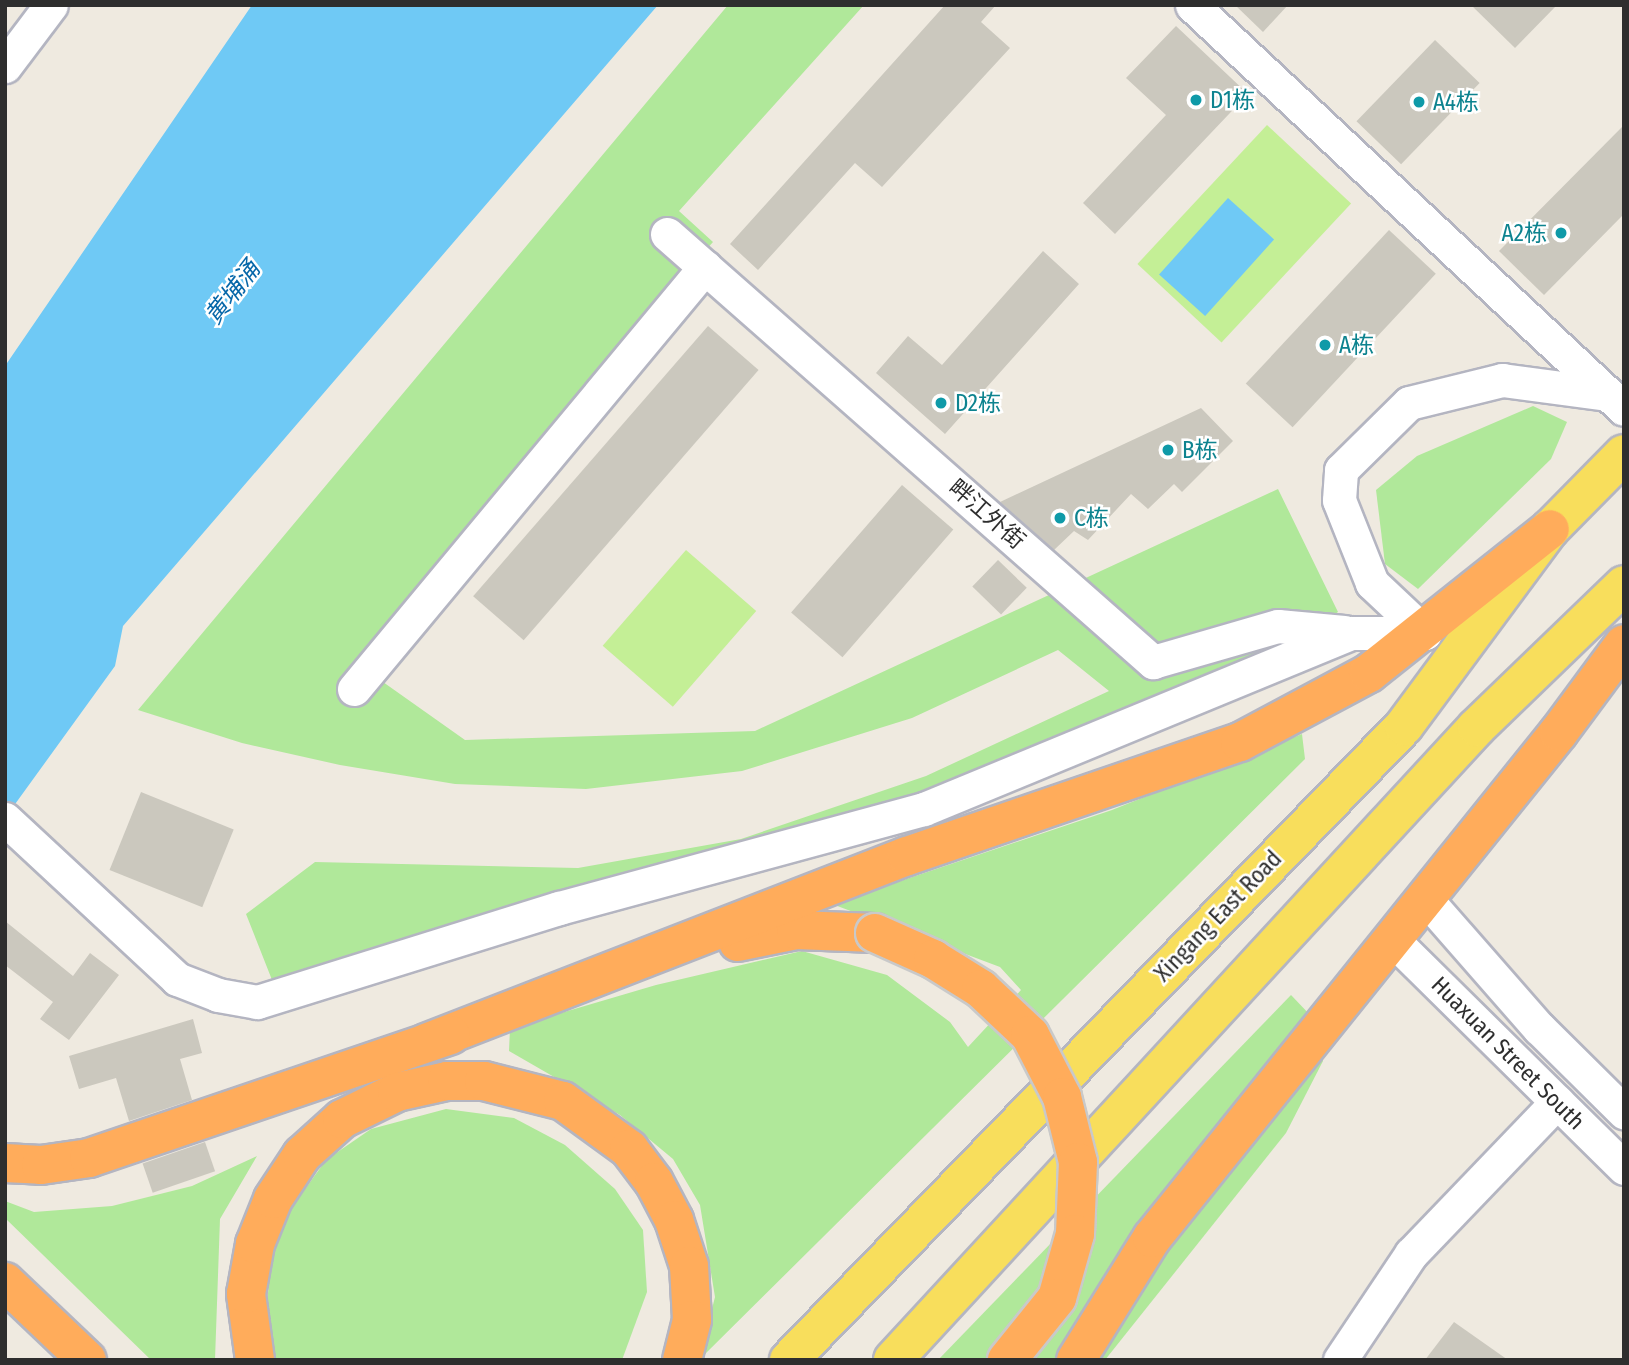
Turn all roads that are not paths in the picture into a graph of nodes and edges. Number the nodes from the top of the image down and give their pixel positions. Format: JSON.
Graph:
{"nodes":[{"id":1,"x":51,"y":5,"type":"edge"},
{"id":2,"x":1192,"y":5,"type":"edge"},
{"id":3,"x":5,"y":66,"type":"edge"},
{"id":4,"x":667,"y":234,"type":"dead end"},
{"id":5,"x":705,"y":267,"type":"junction"},
{"id":6,"x":1616,"y":402,"type":"edge"},
{"id":7,"x":1624,"y":454,"type":"edge"},
{"id":8,"x":1550,"y":529,"type":"junction"},
{"id":9,"x":1624,"y":585,"type":"edge"},
{"id":10,"x":1350,"y":633,"type":"junction"},
{"id":11,"x":1425,"y":633,"type":"junction"},
{"id":12,"x":1624,"y":643,"type":"edge"},
{"id":13,"x":354,"y":689,"type":"dead end"},
{"id":14,"x":5,"y":819,"type":"edge"},
{"id":15,"x":1425,"y":898,"type":"junction"},
{"id":16,"x":1392,"y":939,"type":"junction"},
{"id":17,"x":426,"y":1043,"type":"junction"},
{"id":18,"x":1557,"y":1102,"type":"junction"},
{"id":19,"x":1624,"y":1112,"type":"edge"},
{"id":20,"x":5,"y":1163,"type":"edge"},
{"id":21,"x":1624,"y":1168,"type":"edge"},
{"id":22,"x":5,"y":1282,"type":"edge"},
{"id":23,"x":86,"y":1360,"type":"edge"},
{"id":24,"x":255,"y":1360,"type":"edge"},
{"id":25,"x":682,"y":1360,"type":"edge"},
{"id":26,"x":789,"y":1360,"type":"edge"},
{"id":27,"x":893,"y":1360,"type":"edge"},
{"id":28,"x":1007,"y":1360,"type":"edge"},
{"id":29,"x":1076,"y":1360,"type":"edge"},
{"id":30,"x":1340,"y":1360,"type":"edge"}],
"edges":[{"from":1,"to":3,"type":"street"},
{"from":2,"to":6,"type":"street"},
{"from":4,"to":5,"type":"street","name":"畔江外街"},
{"from":5,"to":10,"type":"street","name":"畔江外街"},
{"from":5,"to":13,"type":"street"},
{"from":6,"to":11,"type":"street"},
{"from":7,"to":8,"type":"main road","name":"Xingang East Road"},
{"from":8,"to":11,"type":"highway"},
{"from":8,"to":26,"type":"main road","name":"Xingang East Road"},
{"from":9,"to":27,"type":"main road"},
{"from":10,"to":11,"type":"street"},
{"from":10,"to":14,"type":"street"},
{"from":11,"to":17,"type":"highway"},
{"from":12,"to":15,"type":"highway"},
{"from":15,"to":16,"type":"highway"},
{"from":15,"to":19,"type":"street","name":"Huaxuan Street South"},
{"from":16,"to":18,"type":"street","name":"Huaxuan Street South"},
{"from":16,"to":29,"type":"highway"},
{"from":17,"to":20,"type":"highway"},
{"from":17,"to":28,"type":"highway","bridge":true},
{"from":18,"to":21,"type":"street","name":"Huaxuan Street South"},
{"from":18,"to":30,"type":"street"},
{"from":22,"to":23,"type":"highway"},
{"from":24,"to":25,"type":"highway"}]}
